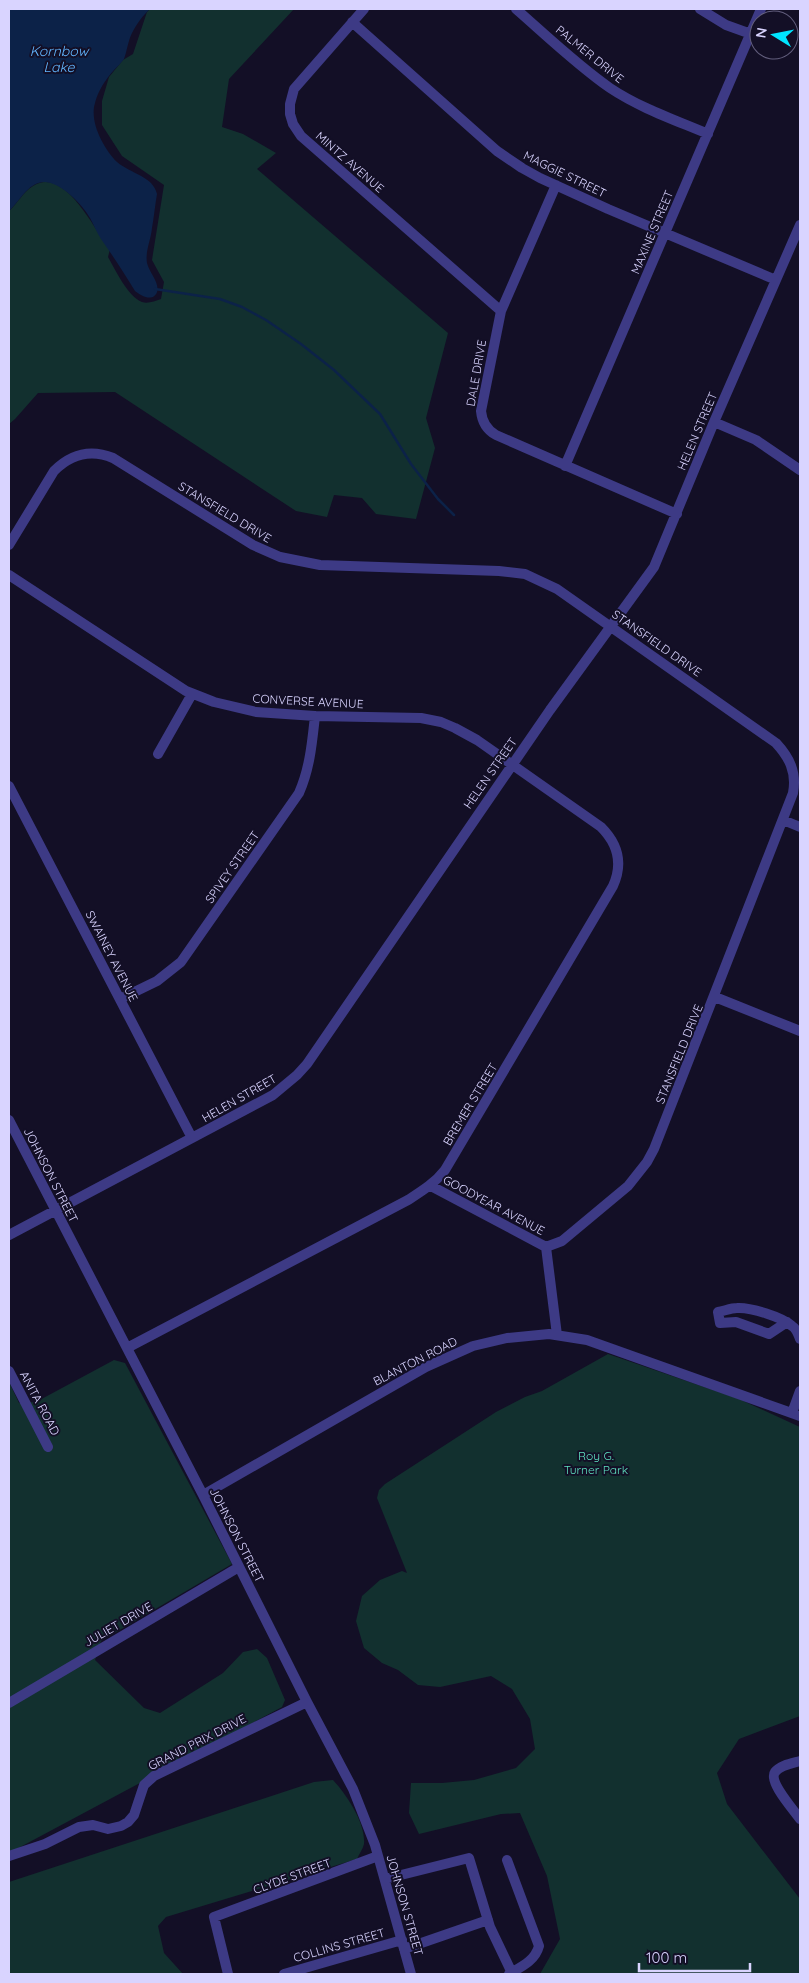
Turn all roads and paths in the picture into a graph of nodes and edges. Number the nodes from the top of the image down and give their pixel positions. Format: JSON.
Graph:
{"nodes":[{"id":1,"x":364,"y":9,"type":"edge"},
{"id":2,"x":516,"y":9,"type":"edge"},
{"id":3,"x":700,"y":9,"type":"edge"},
{"id":4,"x":352,"y":22,"type":"junction"},
{"id":5,"x":749,"y":33,"type":"edge"},
{"id":6,"x":749,"y":39,"type":"edge"},
{"id":7,"x":708,"y":134,"type":"junction"},
{"id":8,"x":556,"y":185,"type":"junction"},
{"id":9,"x":800,"y":224,"type":"edge"},
{"id":10,"x":665,"y":232,"type":"junction"},
{"id":11,"x":776,"y":280,"type":"junction"},
{"id":12,"x":501,"y":311,"type":"junction"},
{"id":13,"x":714,"y":422,"type":"junction"},
{"id":14,"x":565,"y":466,"type":"junction"},
{"id":15,"x":800,"y":470,"type":"edge"},
{"id":16,"x":677,"y":514,"type":"junction"},
{"id":17,"x":9,"y":545,"type":"edge"},
{"id":18,"x":9,"y":575,"type":"edge"},
{"id":19,"x":612,"y":626,"type":"junction"},
{"id":20,"x":192,"y":694,"type":"junction"},
{"id":21,"x":315,"y":716,"type":"junction"},
{"id":22,"x":158,"y":754,"type":"dead end"},
{"id":23,"x":511,"y":765,"type":"junction"},
{"id":24,"x":9,"y":786,"type":"edge"},
{"id":25,"x":783,"y":820,"type":"junction"},
{"id":26,"x":800,"y":827,"type":"edge"},
{"id":27,"x":714,"y":997,"type":"junction"},
{"id":28,"x":120,"y":999,"type":"junction"},
{"id":29,"x":800,"y":1031,"type":"edge"},
{"id":30,"x":9,"y":1120,"type":"edge"},
{"id":31,"x":192,"y":1138,"type":"junction"},
{"id":32,"x":431,"y":1186,"type":"junction"},
{"id":33,"x":55,"y":1210,"type":"junction"},
{"id":34,"x":9,"y":1235,"type":"edge"},
{"id":35,"x":546,"y":1247,"type":"junction"},
{"id":36,"x":787,"y":1322,"type":"junction"},
{"id":37,"x":557,"y":1335,"type":"junction"},
{"id":38,"x":800,"y":1339,"type":"edge"},
{"id":39,"x":127,"y":1348,"type":"junction"},
{"id":40,"x":9,"y":1371,"type":"edge"},
{"id":41,"x":800,"y":1391,"type":"edge"},
{"id":42,"x":796,"y":1414,"type":"edge"},
{"id":43,"x":48,"y":1447,"type":"dead end"},
{"id":44,"x":203,"y":1495,"type":"junction"},
{"id":45,"x":240,"y":1567,"type":"junction"},
{"id":46,"x":307,"y":1702,"type":"junction"},
{"id":47,"x":9,"y":1703,"type":"edge"},
{"id":48,"x":800,"y":1761,"type":"edge"},
{"id":49,"x":800,"y":1818,"type":"edge"},
{"id":50,"x":9,"y":1856,"type":"edge"},
{"id":51,"x":378,"y":1856,"type":"junction"},
{"id":52,"x":506,"y":1860,"type":"dead end"},
{"id":53,"x":385,"y":1879,"type":"junction"},
{"id":54,"x":488,"y":1920,"type":"junction"},
{"id":55,"x":403,"y":1944,"type":"junction"},
{"id":56,"x":228,"y":1974,"type":"edge"},
{"id":57,"x":284,"y":1974,"type":"edge"},
{"id":58,"x":411,"y":1974,"type":"edge"},
{"id":59,"x":510,"y":1974,"type":"edge"}],
"edges":[{"from":1,"to":4,"type":"street","name":"MINTZ AVENUE"},
{"from":2,"to":7,"type":"street","name":"PALMER DRIVE"},
{"from":3,"to":5,"type":"street"},
{"from":4,"to":8,"type":"street","name":"MAGGIE STREET"},
{"from":4,"to":12,"type":"street","name":"MINTZ AVENUE"},
{"from":6,"to":7,"type":"street","name":"MAXINE STREET"},
{"from":7,"to":10,"type":"street","name":"MAXINE STREET"},
{"from":8,"to":10,"type":"street","name":"MAGGIE STREET"},
{"from":8,"to":12,"type":"street","name":"DALE DRIVE"},
{"from":9,"to":11,"type":"street","name":"HELEN STREET"},
{"from":10,"to":11,"type":"street","name":"MAGGIE STREET"},
{"from":10,"to":14,"type":"street","name":"MAXINE STREET"},
{"from":11,"to":13,"type":"street","name":"HELEN STREET"},
{"from":12,"to":14,"type":"street","name":"DALE DRIVE"},
{"from":13,"to":15,"type":"street"},
{"from":13,"to":16,"type":"street","name":"HELEN STREET"},
{"from":14,"to":16,"type":"street","name":"DALE DRIVE"},
{"from":16,"to":19,"type":"street","name":"HELEN STREET"},
{"from":17,"to":19,"type":"street","name":"STANSFIELD DRIVE"},
{"from":18,"to":20,"type":"street","name":"CONVERSE AVENUE"},
{"from":19,"to":23,"type":"street","name":"HELEN STREET"},
{"from":19,"to":25,"type":"street","name":"STANSFIELD DRIVE"},
{"from":20,"to":21,"type":"street","name":"CONVERSE AVENUE"},
{"from":20,"to":22,"type":"street"},
{"from":21,"to":23,"type":"street","name":"CONVERSE AVENUE"},
{"from":21,"to":28,"type":"street","name":"SPIVEY STREET"},
{"from":23,"to":31,"type":"street","name":"HELEN STREET"},
{"from":23,"to":32,"type":"street","name":"BREMER STREET"},
{"from":24,"to":28,"type":"street","name":"SWAINEY AVENUE"},
{"from":25,"to":26,"type":"street"},
{"from":25,"to":27,"type":"street","name":"STANSFIELD DRIVE"},
{"from":27,"to":29,"type":"street"},
{"from":27,"to":35,"type":"street","name":"STANSFIELD DRIVE"},
{"from":28,"to":31,"type":"street","name":"SWAINEY AVENUE"},
{"from":30,"to":33,"type":"street","name":"JOHNSON STREET"},
{"from":31,"to":33,"type":"street","name":"HELEN STREET"},
{"from":32,"to":35,"type":"street","name":"GOODYEAR AVENUE"},
{"from":32,"to":39,"type":"street","name":"BREMER STREET"},
{"from":33,"to":34,"type":"street","name":"HELEN STREET"},
{"from":33,"to":39,"type":"street","name":"JOHNSON STREET"},
{"from":35,"to":37,"type":"street","name":"GOODYEAR AVENUE"},
{"from":36,"to":36,"type":"street"},
{"from":36,"to":38,"type":"street"},
{"from":37,"to":42,"type":"street","name":"BLANTON ROAD"},
{"from":37,"to":44,"type":"street","name":"BLANTON ROAD"},
{"from":39,"to":44,"type":"street","name":"JOHNSON STREET"},
{"from":40,"to":43,"type":"street","name":"ANITA ROAD"},
{"from":41,"to":42,"type":"street"},
{"from":44,"to":45,"type":"street","name":"JOHNSON STREET"},
{"from":45,"to":46,"type":"street","name":"JOHNSON STREET"},
{"from":45,"to":47,"type":"street","name":"JULIET DRIVE"},
{"from":46,"to":50,"type":"street","name":"GRAND PRIX DRIVE"},
{"from":46,"to":51,"type":"street","name":"JOHNSON STREET"},
{"from":48,"to":49,"type":"street"},
{"from":51,"to":53,"type":"street","name":"JOHNSON STREET"},
{"from":51,"to":56,"type":"street","name":"CLYDE STREET"},
{"from":52,"to":59,"type":"street"},
{"from":53,"to":54,"type":"street"},
{"from":53,"to":55,"type":"street","name":"JOHNSON STREET"},
{"from":54,"to":55,"type":"street","name":"COLLINS STREET"},
{"from":54,"to":59,"type":"street"},
{"from":55,"to":57,"type":"street","name":"COLLINS STREET"},
{"from":55,"to":58,"type":"street","name":"JOHNSON STREET"}]}
